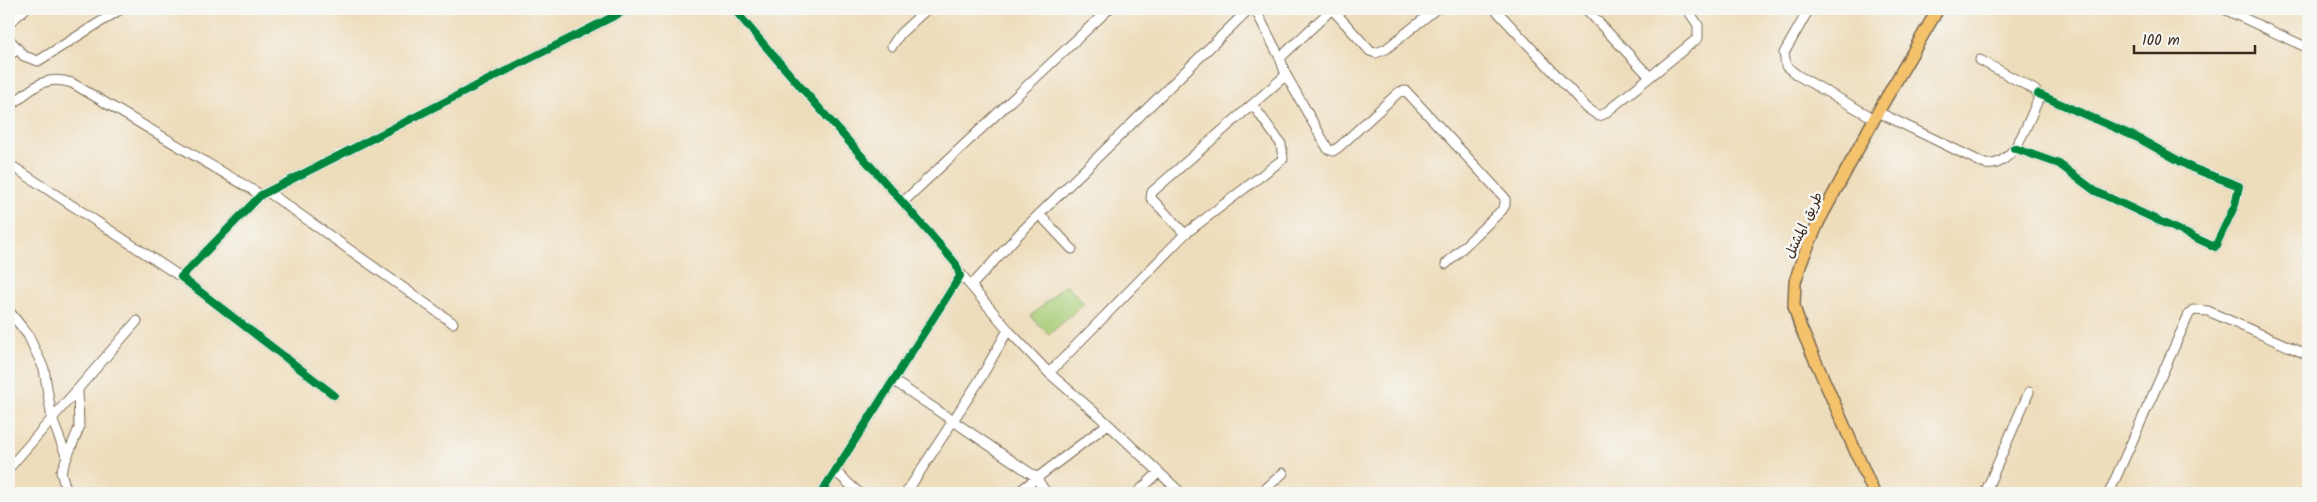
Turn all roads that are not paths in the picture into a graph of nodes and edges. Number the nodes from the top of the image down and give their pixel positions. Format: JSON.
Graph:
{"nodes":[{"id":1,"x":25,"y":9,"type":"edge"},
{"id":2,"x":121,"y":9,"type":"edge"},
{"id":3,"x":628,"y":9,"type":"edge"},
{"id":4,"x":734,"y":9,"type":"edge"},
{"id":5,"x":926,"y":9,"type":"edge"},
{"id":6,"x":1110,"y":9,"type":"edge"},
{"id":7,"x":1249,"y":9,"type":"edge"},
{"id":8,"x":1255,"y":9,"type":"edge"},
{"id":9,"x":1332,"y":9,"type":"edge"},
{"id":10,"x":1436,"y":9,"type":"edge"},
{"id":11,"x":1495,"y":9,"type":"edge"},
{"id":12,"x":1586,"y":9,"type":"edge"},
{"id":13,"x":1687,"y":9,"type":"edge"},
{"id":14,"x":1809,"y":9,"type":"edge"},
{"id":15,"x":1938,"y":9,"type":"edge"},
{"id":16,"x":2224,"y":9,"type":"edge"},
{"id":17,"x":9,"y":23,"type":"edge"},
{"id":18,"x":9,"y":39,"type":"edge"},
{"id":19,"x":892,"y":46,"type":"dead end"},
{"id":20,"x":2308,"y":48,"type":"edge"},
{"id":21,"x":17,"y":49,"type":"junction"},
{"id":22,"x":9,"y":56,"type":"edge"},
{"id":23,"x":1280,"y":58,"type":"junction"},
{"id":24,"x":1980,"y":60,"type":"dead end"},
{"id":25,"x":1286,"y":75,"type":"junction"},
{"id":26,"x":1650,"y":77,"type":"junction"},
{"id":27,"x":2038,"y":94,"type":"junction"},
{"id":28,"x":1253,"y":105,"type":"junction"},
{"id":29,"x":9,"y":107,"type":"edge"},
{"id":30,"x":1877,"y":116,"type":"junction"},
{"id":31,"x":2014,"y":148,"type":"junction"},
{"id":32,"x":9,"y":164,"type":"edge"},
{"id":33,"x":264,"y":193,"type":"junction"},
{"id":34,"x":903,"y":202,"type":"junction"},
{"id":35,"x":1039,"y":214,"type":"junction"},
{"id":36,"x":1186,"y":234,"type":"junction"},
{"id":37,"x":1072,"y":249,"type":"dead end"},
{"id":38,"x":1446,"y":264,"type":"dead end"},
{"id":39,"x":959,"y":272,"type":"junction"},
{"id":40,"x":181,"y":277,"type":"junction"},
{"id":41,"x":971,"y":286,"type":"junction"},
{"id":42,"x":9,"y":311,"type":"edge"},
{"id":43,"x":137,"y":321,"type":"dead end"},
{"id":44,"x":453,"y":323,"type":"dead end"},
{"id":45,"x":1008,"y":330,"type":"junction"},
{"id":46,"x":2308,"y":355,"type":"edge"},
{"id":47,"x":1049,"y":373,"type":"junction"},
{"id":48,"x":894,"y":381,"type":"junction"},
{"id":49,"x":78,"y":390,"type":"junction"},
{"id":50,"x":2029,"y":392,"type":"dead end"},
{"id":51,"x":334,"y":395,"type":"dead end"},
{"id":52,"x":52,"y":419,"type":"junction"},
{"id":53,"x":953,"y":422,"type":"junction"},
{"id":54,"x":1108,"y":424,"type":"junction"},
{"id":55,"x":66,"y":455,"type":"junction"},
{"id":56,"x":9,"y":468,"type":"edge"},
{"id":57,"x":835,"y":471,"type":"junction"},
{"id":58,"x":1159,"y":472,"type":"junction"},
{"id":59,"x":1283,"y":473,"type":"dead end"},
{"id":60,"x":1036,"y":477,"type":"junction"},
{"id":61,"x":67,"y":493,"type":"edge"},
{"id":62,"x":821,"y":493,"type":"edge"},
{"id":63,"x":859,"y":493,"type":"edge"},
{"id":64,"x":906,"y":493,"type":"edge"},
{"id":65,"x":1016,"y":493,"type":"edge"},
{"id":66,"x":1046,"y":493,"type":"edge"},
{"id":67,"x":1137,"y":493,"type":"edge"},
{"id":68,"x":1182,"y":493,"type":"edge"},
{"id":69,"x":1261,"y":493,"type":"edge"},
{"id":70,"x":1874,"y":493,"type":"edge"},
{"id":71,"x":1985,"y":493,"type":"edge"},
{"id":72,"x":2108,"y":493,"type":"edge"}],
"edges":[{"from":1,"to":17,"type":"street"},
{"from":2,"to":21,"type":"street"},
{"from":3,"to":33,"type":"street"},
{"from":4,"to":34,"type":"street"},
{"from":5,"to":19,"type":"street"},
{"from":6,"to":34,"type":"street"},
{"from":7,"to":35,"type":"street"},
{"from":8,"to":23,"type":"street"},
{"from":9,"to":10,"type":"street"},
{"from":9,"to":23,"type":"street"},
{"from":11,"to":26,"type":"street"},
{"from":12,"to":26,"type":"street"},
{"from":13,"to":26,"type":"street"},
{"from":14,"to":30,"type":"street"},
{"from":15,"to":30,"type":"main road","name":"طريق المشتل"},
{"from":16,"to":20,"type":"street"},
{"from":18,"to":21,"type":"street"},
{"from":21,"to":22,"type":"street"},
{"from":23,"to":25,"type":"street"},
{"from":24,"to":27,"type":"street"},
{"from":25,"to":28,"type":"street"},
{"from":25,"to":38,"type":"street"},
{"from":27,"to":31,"type":"street"},
{"from":27,"to":31,"type":"street"},
{"from":28,"to":36,"type":"street"},
{"from":28,"to":36,"type":"street"},
{"from":29,"to":33,"type":"street"},
{"from":30,"to":31,"type":"street"},
{"from":30,"to":70,"type":"main road","name":"طريق المشتل"},
{"from":32,"to":40,"type":"street"},
{"from":33,"to":40,"type":"street"},
{"from":33,"to":44,"type":"street"},
{"from":34,"to":39,"type":"street"},
{"from":35,"to":37,"type":"street"},
{"from":35,"to":41,"type":"street"},
{"from":36,"to":47,"type":"street"},
{"from":39,"to":41,"type":"street"},
{"from":39,"to":48,"type":"street"},
{"from":40,"to":51,"type":"street"},
{"from":41,"to":45,"type":"street"},
{"from":42,"to":52,"type":"street"},
{"from":43,"to":49,"type":"street"},
{"from":45,"to":47,"type":"street"},
{"from":45,"to":53,"type":"street"},
{"from":46,"to":72,"type":"street"},
{"from":47,"to":54,"type":"street"},
{"from":48,"to":53,"type":"street"},
{"from":48,"to":57,"type":"street"},
{"from":49,"to":52,"type":"street"},
{"from":49,"to":55,"type":"street"},
{"from":50,"to":71,"type":"street"},
{"from":52,"to":55,"type":"street"},
{"from":52,"to":56,"type":"street"},
{"from":53,"to":60,"type":"street"},
{"from":53,"to":64,"type":"street"},
{"from":54,"to":58,"type":"street"},
{"from":54,"to":60,"type":"street"},
{"from":55,"to":61,"type":"street"},
{"from":57,"to":62,"type":"street"},
{"from":57,"to":63,"type":"street"},
{"from":58,"to":67,"type":"street"},
{"from":58,"to":68,"type":"street"},
{"from":59,"to":69,"type":"street"},
{"from":60,"to":65,"type":"street"},
{"from":60,"to":66,"type":"street"}]}
